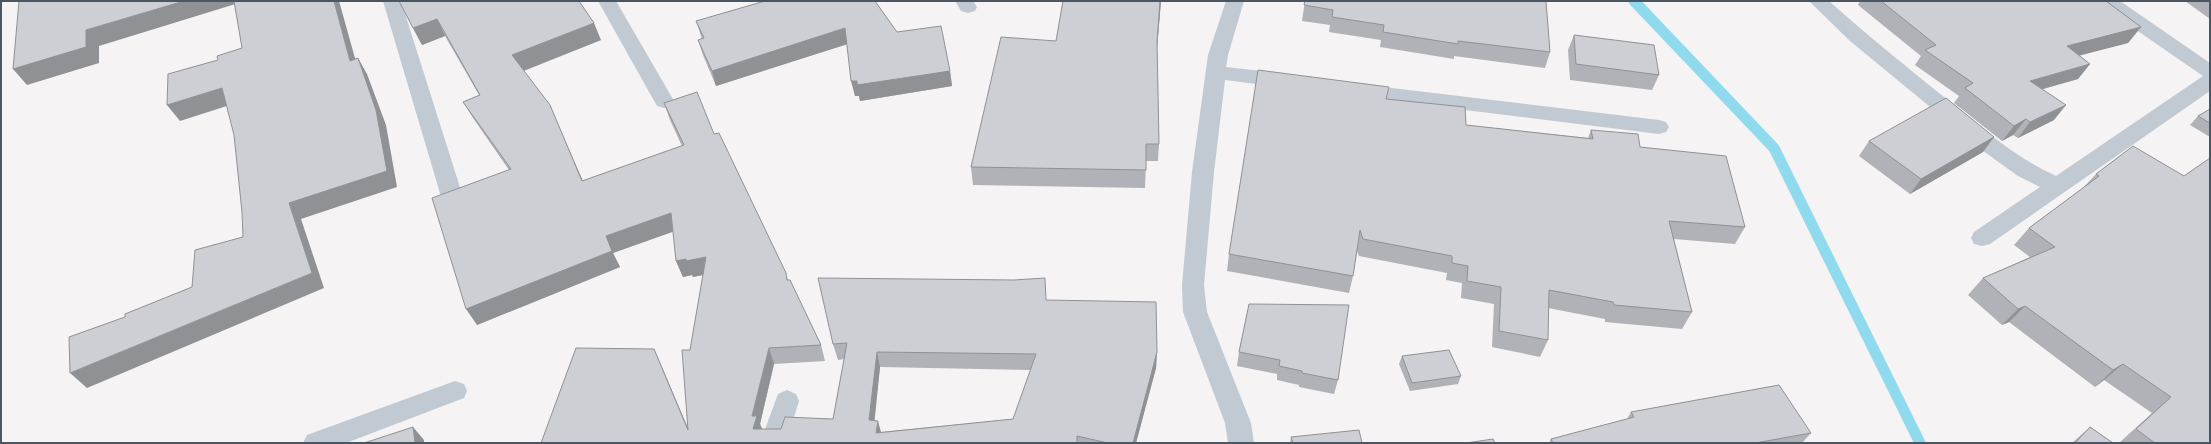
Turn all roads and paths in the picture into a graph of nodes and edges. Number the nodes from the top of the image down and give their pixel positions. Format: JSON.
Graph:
{"nodes":[{"id":1,"x":392,"y":1,"type":"edge"},
{"id":2,"x":607,"y":1,"type":"edge"},
{"id":3,"x":1235,"y":1,"type":"edge"},
{"id":4,"x":1818,"y":1,"type":"edge"},
{"id":5,"x":2107,"y":1,"type":"edge"},
{"id":6,"x":1216,"y":72,"type":"junction"},
{"id":7,"x":2210,"y":72,"type":"edge"},
{"id":8,"x":2210,"y":81,"type":"edge"},
{"id":9,"x":1309,"y":84,"type":"edge"},
{"id":10,"x":1340,"y":88,"type":"edge"},
{"id":11,"x":664,"y":101,"type":"edge"},
{"id":12,"x":1659,"y":126,"type":"dead end"},
{"id":13,"x":2056,"y":185,"type":"junction"},
{"id":14,"x":453,"y":200,"type":"edge"},
{"id":15,"x":1982,"y":238,"type":"dead end"},
{"id":16,"x":455,"y":391,"type":"dead end"},
{"id":17,"x":787,"y":401,"type":"dead end"},
{"id":18,"x":316,"y":443,"type":"edge"},
{"id":19,"x":773,"y":443,"type":"edge"},
{"id":20,"x":1241,"y":443,"type":"edge"}],
"edges":[{"from":1,"to":14,"type":"street"},
{"from":2,"to":11,"type":"street"},
{"from":3,"to":6,"type":"street"},
{"from":4,"to":13,"type":"street"},
{"from":5,"to":7,"type":"street"},
{"from":6,"to":9,"type":"street"},
{"from":6,"to":20,"type":"street"},
{"from":8,"to":13,"type":"street"},
{"from":10,"to":12,"type":"street"},
{"from":13,"to":15,"type":"street"},
{"from":16,"to":18,"type":"street"},
{"from":17,"to":19,"type":"street"}]}
